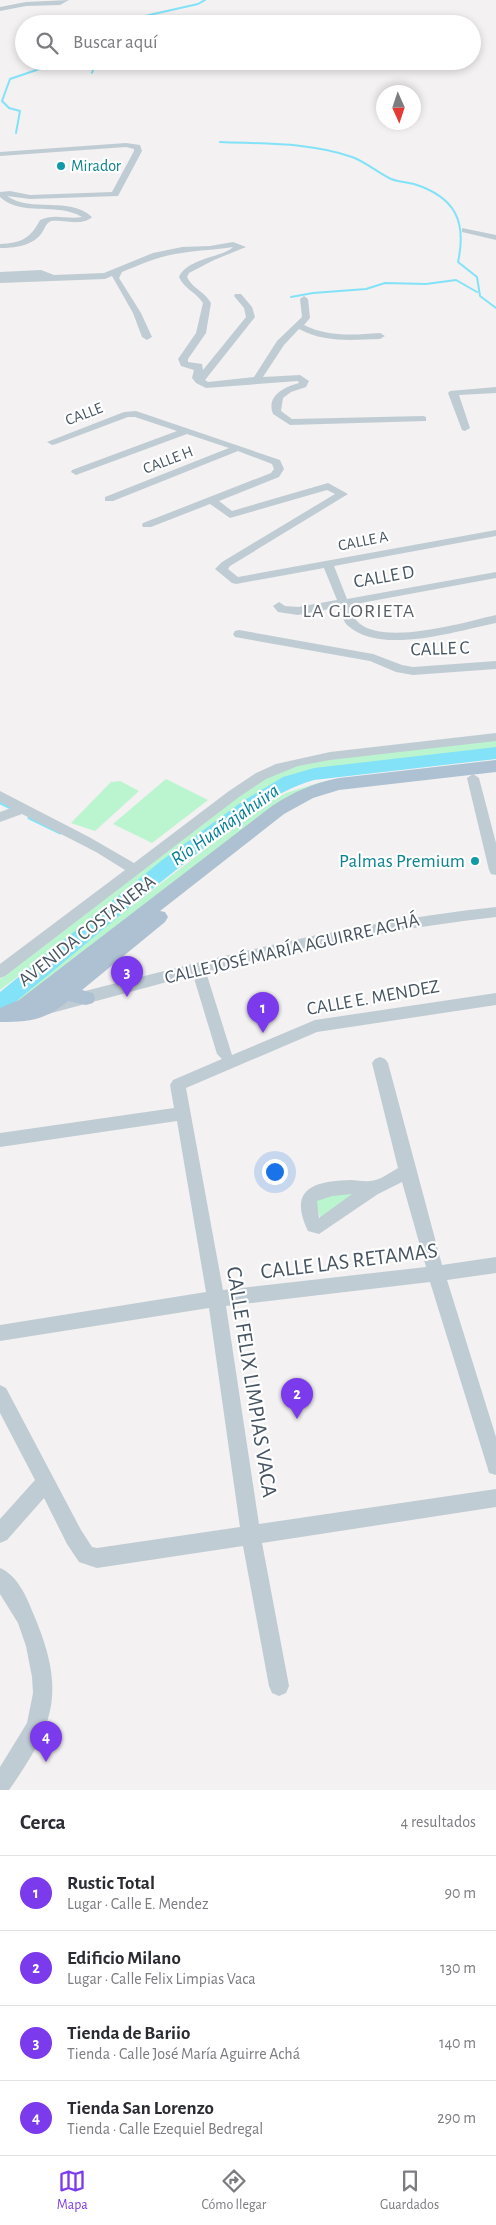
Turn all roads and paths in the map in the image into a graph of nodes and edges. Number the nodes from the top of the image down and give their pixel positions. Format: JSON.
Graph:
{"nodes":[{"id":1,"x":66,"y":0,"type":"edge"},
{"id":2,"x":0,"y":10,"type":"edge"},
{"id":3,"x":0,"y":154,"type":"edge"},
{"id":4,"x":465,"y":230,"type":"dead end"},
{"id":5,"x":496,"y":238,"type":"edge"},
{"id":6,"x":0,"y":246,"type":"edge"},
{"id":7,"x":118,"y":272,"type":"junction"},
{"id":8,"x":0,"y":275,"type":"edge"},
{"id":9,"x":53,"y":278,"type":"junction"},
{"id":10,"x":0,"y":280,"type":"edge"},
{"id":11,"x":238,"y":296,"type":"dead end"},
{"id":12,"x":304,"y":299,"type":"dead end"},
{"id":13,"x":298,"y":325,"type":"junction"},
{"id":14,"x":380,"y":336,"type":"dead end"},
{"id":15,"x":147,"y":337,"type":"dead end"},
{"id":16,"x":199,"y":381,"type":"junction"},
{"id":17,"x":256,"y":381,"type":"junction"},
{"id":18,"x":496,"y":390,"type":"edge"},
{"id":19,"x":423,"y":418,"type":"dead end"},
{"id":20,"x":464,"y":428,"type":"dead end"},
{"id":21,"x":186,"y":431,"type":"junction"},
{"id":22,"x":52,"y":442,"type":"dead end"},
{"id":23,"x":238,"y":448,"type":"junction"},
{"id":24,"x":76,"y":472,"type":"dead end"},
{"id":25,"x":109,"y":499,"type":"dead end"},
{"id":26,"x":212,"y":500,"type":"junction"},
{"id":27,"x":146,"y":525,"type":"dead end"},
{"id":28,"x":496,"y":533,"type":"edge"},
{"id":29,"x":328,"y":564,"type":"junction"},
{"id":30,"x":496,"y":575,"type":"edge"},
{"id":31,"x":344,"y":602,"type":"junction"},
{"id":32,"x":279,"y":606,"type":"dead end"},
{"id":33,"x":496,"y":619,"type":"edge"},
{"id":34,"x":239,"y":634,"type":"dead end"},
{"id":35,"x":496,"y":665,"type":"edge"},
{"id":36,"x":496,"y":725,"type":"edge"},
{"id":37,"x":491,"y":737,"type":"edge"},
{"id":38,"x":496,"y":766,"type":"edge"},
{"id":39,"x":496,"y":776,"type":"edge"},
{"id":40,"x":473,"y":778,"type":"junction"},
{"id":41,"x":0,"y":796,"type":"edge"},
{"id":42,"x":23,"y":810,"type":"junction"},
{"id":43,"x":0,"y":817,"type":"edge"},
{"id":44,"x":134,"y":869,"type":"junction"},
{"id":45,"x":496,"y":870,"type":"edge"},
{"id":46,"x":496,"y":912,"type":"edge"},
{"id":47,"x":198,"y":968,"type":"junction"},
{"id":48,"x":0,"y":972,"type":"edge"},
{"id":49,"x":64,"y":985,"type":"junction"},
{"id":50,"x":86,"y":998,"type":"junction"},
{"id":51,"x":496,"y":999,"type":"edge"},
{"id":52,"x":47,"y":1008,"type":"junction"},
{"id":53,"x":1,"y":1015,"type":"edge"},
{"id":54,"x":225,"y":1054,"type":"dead end"},
{"id":55,"x":380,"y":1063,"type":"dead end"},
{"id":56,"x":178,"y":1086,"type":"joint"},
{"id":57,"x":182,"y":1114,"type":"junction"},
{"id":58,"x":0,"y":1140,"type":"edge"},
{"id":59,"x":406,"y":1172,"type":"junction"},
{"id":60,"x":372,"y":1189,"type":"dead end"},
{"id":61,"x":496,"y":1265,"type":"edge"},
{"id":62,"x":435,"y":1274,"type":"junction"},
{"id":63,"x":216,"y":1299,"type":"junction"},
{"id":64,"x":0,"y":1333,"type":"edge"},
{"id":65,"x":0,"y":1394,"type":"edge"},
{"id":66,"x":496,"y":1466,"type":"edge"},
{"id":67,"x":46,"y":1481,"type":"junction"},
{"id":68,"x":496,"y":1498,"type":"edge"},
{"id":69,"x":0,"y":1533,"type":"edge"},
{"id":70,"x":251,"y":1536,"type":"junction"},
{"id":71,"x":0,"y":1578,"type":"edge"},
{"id":72,"x":279,"y":1686,"type":"dead end"},
{"id":73,"x":0,"y":1785,"type":"edge"}],
"edges":[{"from":1,"to":2,"type":"street"},
{"from":3,"to":6,"type":"street"},
{"from":4,"to":5,"type":"street"},
{"from":7,"to":9,"type":"street"},
{"from":7,"to":15,"type":"street"},
{"from":7,"to":16,"type":"street"},
{"from":8,"to":9,"type":"street"},
{"from":9,"to":10,"type":"street"},
{"from":11,"to":16,"type":"street"},
{"from":12,"to":13,"type":"street"},
{"from":13,"to":14,"type":"street"},
{"from":13,"to":17,"type":"street"},
{"from":16,"to":17,"type":"street"},
{"from":17,"to":19,"type":"street"},
{"from":18,"to":20,"type":"street"},
{"from":21,"to":22,"type":"street","name":"CALLE"},
{"from":21,"to":23,"type":"street"},
{"from":21,"to":24,"type":"street"},
{"from":23,"to":25,"type":"street","name":"CALLE H"},
{"from":23,"to":26,"type":"street"},
{"from":26,"to":27,"type":"street"},
{"from":26,"to":29,"type":"street","name":"CALLE A"},
{"from":28,"to":29,"type":"street","name":"CALLE A"},
{"from":29,"to":31,"type":"street"},
{"from":30,"to":31,"type":"street","name":"CALLE D"},
{"from":31,"to":32,"type":"street","name":"CALLE D"},
{"from":31,"to":33,"type":"street"},
{"from":34,"to":35,"type":"street","name":"CALLE C"},
{"from":36,"to":37,"type":"street"},
{"from":37,"to":44,"type":"street"},
{"from":38,"to":49,"type":"main road","name":"AVENIDA COSTANERA"},
{"from":39,"to":40,"type":"main road","name":"AVENIDA COSTANERA"},
{"from":40,"to":45,"type":"street"},
{"from":40,"to":49,"type":"main road","name":"AVENIDA COSTANERA"},
{"from":41,"to":42,"type":"street"},
{"from":42,"to":43,"type":"street"},
{"from":42,"to":44,"type":"street"},
{"from":44,"to":48,"type":"street"},
{"from":46,"to":47,"type":"street","name":"CALLE JOSÉ MARÍA AGUIRRE ACHÁ"},
{"from":47,"to":50,"type":"street","name":"CALLE JOSÉ MARÍA AGUIRRE ACHÁ"},
{"from":47,"to":54,"type":"street"},
{"from":49,"to":50,"type":"main road"},
{"from":49,"to":52,"type":"main road","name":"AVENIDA COSTANERA"},
{"from":49,"to":53,"type":"main road","name":"AVENIDA COSTANERA"},
{"from":50,"to":52,"type":"street","name":"CALLE JOSÉ MARÍA AGUIRRE ACHÁ"},
{"from":51,"to":56,"type":"street","name":"CALLE E. MENDEZ"},
{"from":52,"to":53,"type":"main road","name":"CALLE JOSÉ MARÍA AGUIRRE ACHÁ"},
{"from":55,"to":59,"type":"street"},
{"from":56,"to":57,"type":"street","name":"CALLE FELIX LIMPIAS VACA"},
{"from":57,"to":58,"type":"street"},
{"from":57,"to":63,"type":"street","name":"CALLE FELIX LIMPIAS VACA"},
{"from":59,"to":60,"type":"street"},
{"from":59,"to":62,"type":"street"},
{"from":61,"to":62,"type":"street","name":"CALLE LAS RETAMAS"},
{"from":62,"to":63,"type":"street","name":"CALLE LAS RETAMAS"},
{"from":62,"to":66,"type":"street"},
{"from":63,"to":64,"type":"street","name":"CALLE LAS RETAMAS"},
{"from":63,"to":70,"type":"street","name":"CALLE FELIX LIMPIAS VACA"},
{"from":65,"to":67,"type":"street"},
{"from":67,"to":69,"type":"street"},
{"from":67,"to":70,"type":"street"},
{"from":68,"to":70,"type":"street"},
{"from":70,"to":72,"type":"street","name":"CALLE FELIX LIMPIAS VACA"},
{"from":71,"to":73,"type":"street"}]}
